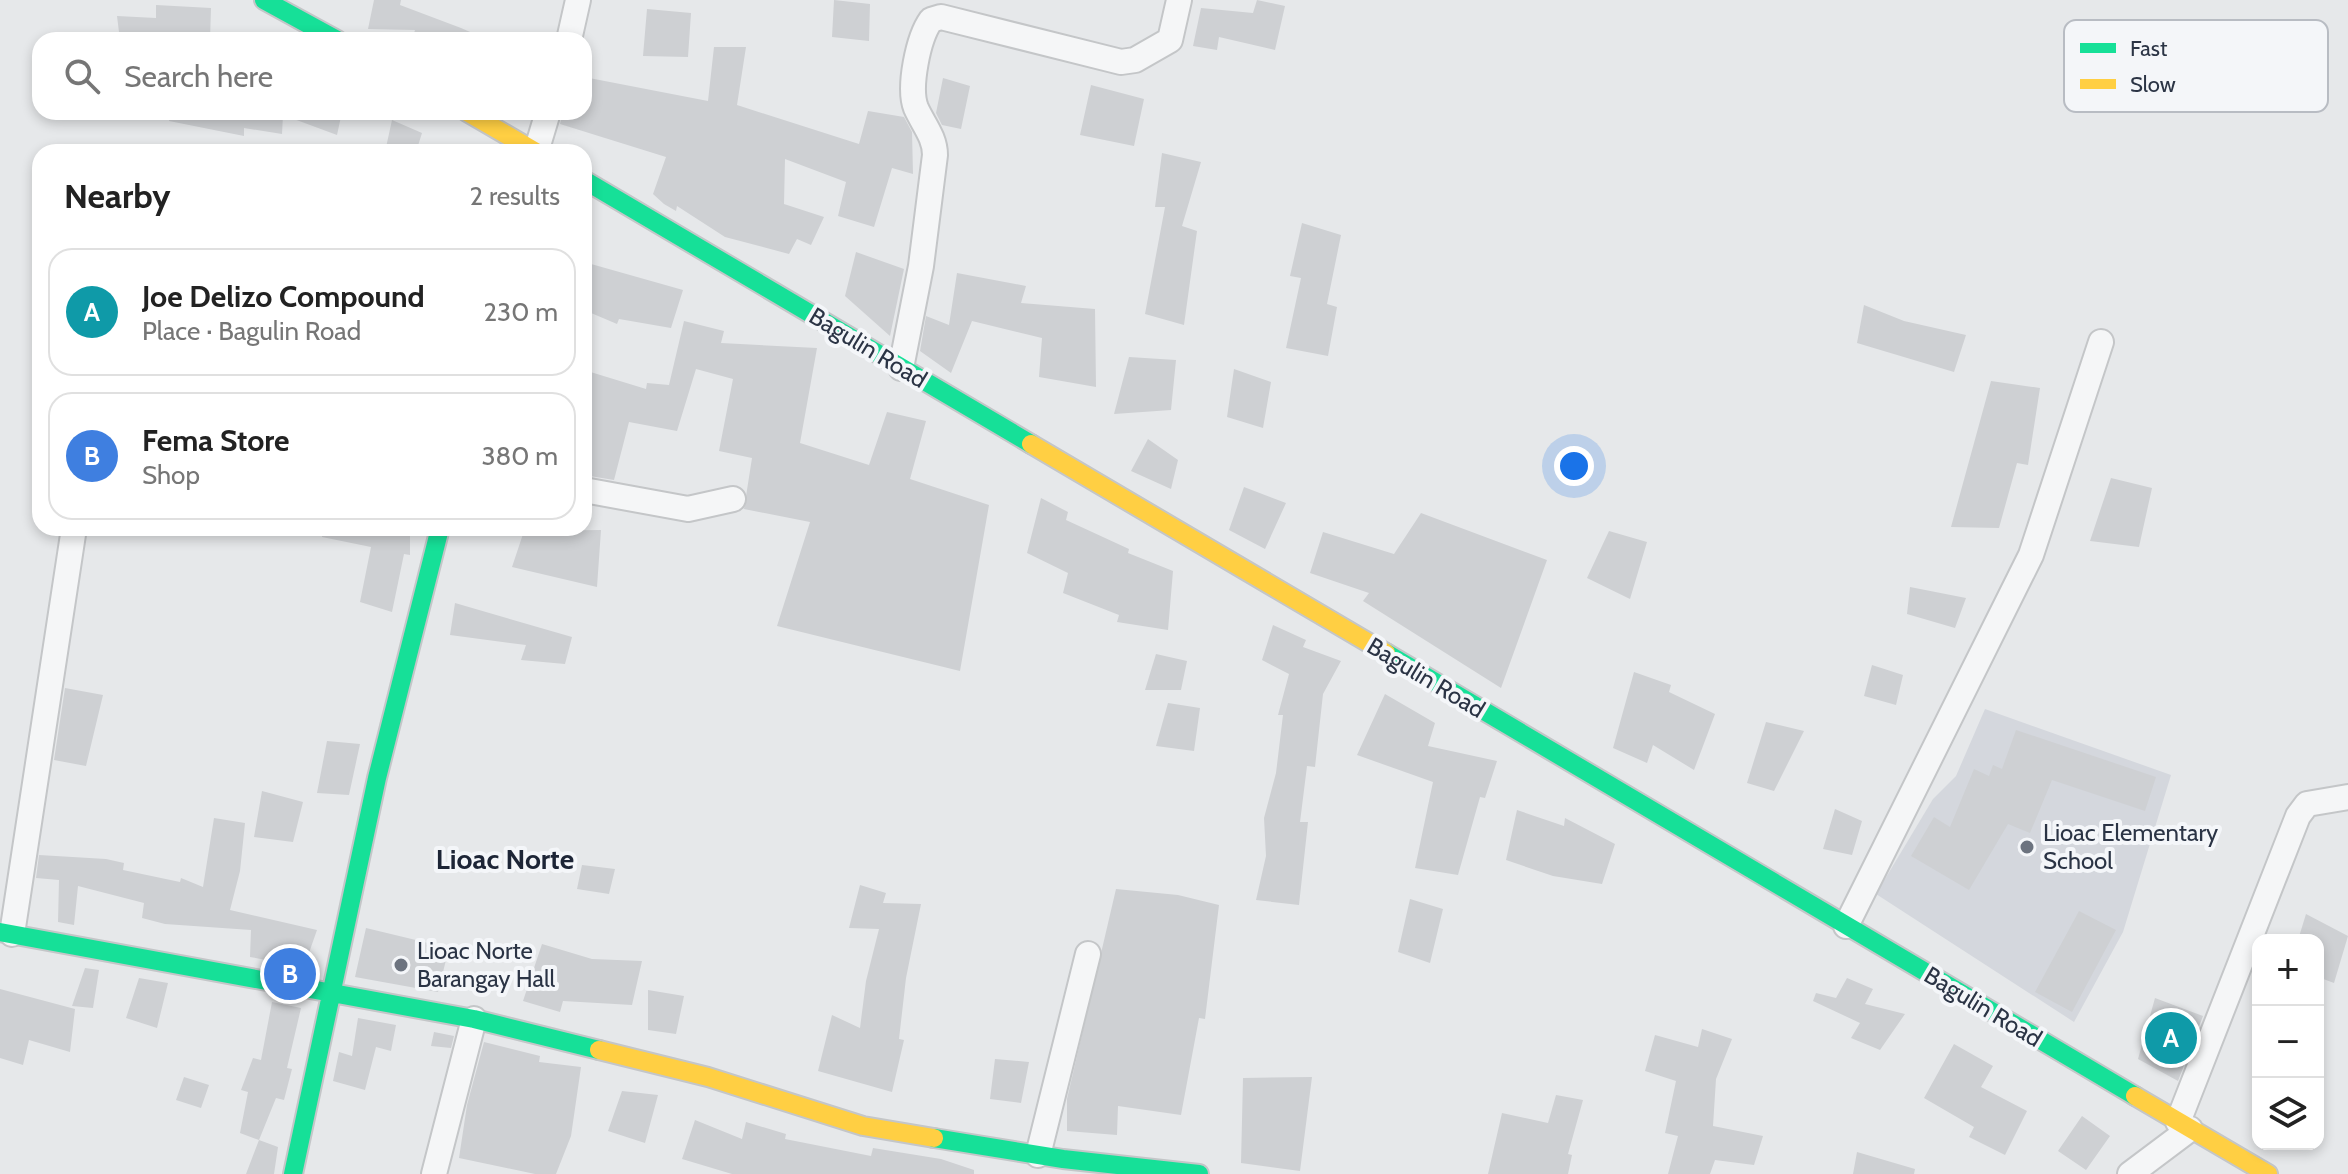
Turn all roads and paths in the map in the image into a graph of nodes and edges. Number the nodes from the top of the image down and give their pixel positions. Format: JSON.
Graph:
{"nodes":[{"id":1,"x":264,"y":0,"type":"edge"},
{"id":2,"x":578,"y":0,"type":"edge"},
{"id":3,"x":1179,"y":0,"type":"edge"},
{"id":4,"x":322,"y":32,"type":"edge"},
{"id":5,"x":571,"y":32,"type":"edge"},
{"id":6,"x":481,"y":120,"type":"edge"},
{"id":7,"x":546,"y":120,"type":"edge"},
{"id":8,"x":522,"y":144,"type":"edge"},
{"id":9,"x":538,"y":144,"type":"edge"},
{"id":10,"x":592,"y":185,"type":"edge"},
{"id":11,"x":2101,"y":342,"type":"dead end"},
{"id":12,"x":901,"y":368,"type":"junction"},
{"id":13,"x":592,"y":491,"type":"edge"},
{"id":14,"x":733,"y":499,"type":"dead end"},
{"id":15,"x":73,"y":536,"type":"edge"},
{"id":16,"x":438,"y":536,"type":"edge"},
{"id":17,"x":2348,"y":797,"type":"edge"},
{"id":18,"x":1846,"y":926,"type":"junction"},
{"id":19,"x":6,"y":933,"type":"edge"},
{"id":20,"x":1088,"y":954,"type":"dead end"},
{"id":21,"x":331,"y":993,"type":"junction"},
{"id":22,"x":474,"y":1019,"type":"junction"},
{"id":23,"x":2184,"y":1126,"type":"junction"},
{"id":24,"x":1038,"y":1155,"type":"junction"},
{"id":25,"x":293,"y":1174,"type":"edge"},
{"id":26,"x":434,"y":1174,"type":"edge"},
{"id":27,"x":1199,"y":1174,"type":"edge"},
{"id":28,"x":2130,"y":1174,"type":"edge"},
{"id":29,"x":2268,"y":1174,"type":"edge"}],
"edges":[{"from":1,"to":4,"type":"main road"},
{"from":2,"to":5,"type":"street"},
{"from":3,"to":12,"type":"street"},
{"from":6,"to":8,"type":"main road"},
{"from":7,"to":9,"type":"street"},
{"from":10,"to":12,"type":"main road","name":"Bagulin Road"},
{"from":11,"to":18,"type":"street"},
{"from":12,"to":18,"type":"main road","name":"Bagulin Road"},
{"from":13,"to":14,"type":"street"},
{"from":15,"to":19,"type":"street"},
{"from":16,"to":21,"type":"main road"},
{"from":17,"to":23,"type":"street"},
{"from":18,"to":23,"type":"main road","name":"Bagulin Road"},
{"from":19,"to":21,"type":"main road"},
{"from":20,"to":24,"type":"street"},
{"from":21,"to":22,"type":"main road"},
{"from":21,"to":25,"type":"main road"},
{"from":22,"to":24,"type":"main road"},
{"from":22,"to":26,"type":"street"},
{"from":23,"to":28,"type":"street"},
{"from":23,"to":29,"type":"main road","name":"Bagulin Road"},
{"from":24,"to":27,"type":"main road"}]}
